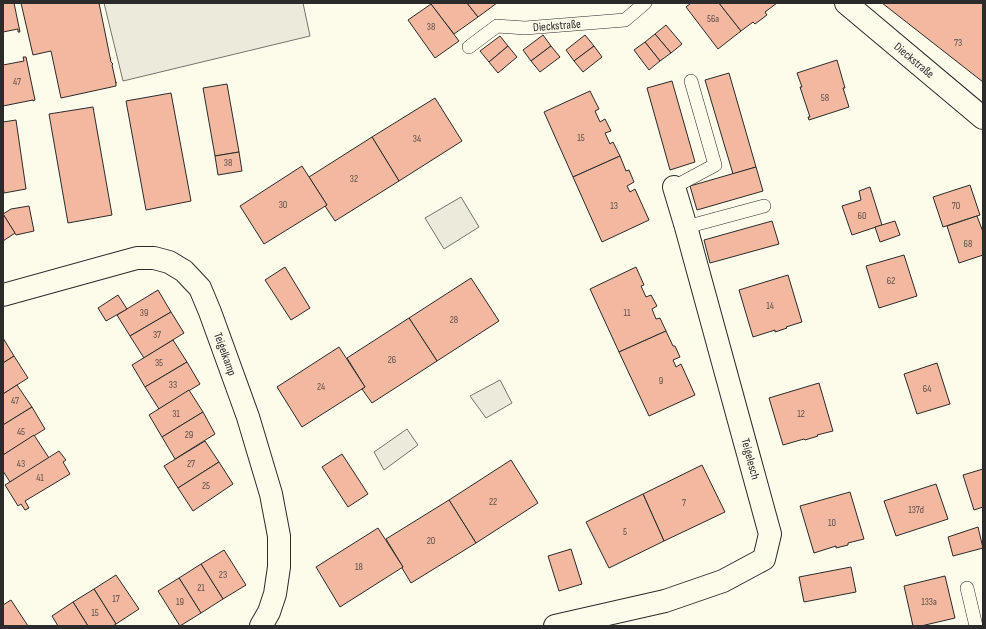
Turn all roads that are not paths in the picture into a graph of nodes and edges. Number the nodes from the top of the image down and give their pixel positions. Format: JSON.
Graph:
{"nodes":[{"id":1,"x":645,"y":3,"type":"edge"},
{"id":2,"x":846,"y":3,"type":"edge"},
{"id":3,"x":469,"y":48,"type":"dead end"},
{"id":4,"x":691,"y":81,"type":"dead end"},
{"id":5,"x":983,"y":118,"type":"edge"},
{"id":6,"x":674,"y":187,"type":"joint"},
{"id":7,"x":764,"y":206,"type":"dead end"},
{"id":8,"x":686,"y":227,"type":"junction"},
{"id":9,"x":3,"y":295,"type":"edge"},
{"id":10,"x":967,"y":588,"type":"dead end"},
{"id":11,"x":598,"y":622,"type":"edge"},
{"id":12,"x":261,"y":626,"type":"edge"},
{"id":13,"x":555,"y":626,"type":"edge"},
{"id":14,"x":976,"y":626,"type":"edge"}],
"edges":[{"from":1,"to":3,"type":"lane","name":"Dieckstraße"},
{"from":2,"to":5,"type":"street","name":"Dieckstraße"},
{"from":4,"to":6,"type":"lane"},
{"from":6,"to":8,"type":"street","name":"Teigelesch"},
{"from":7,"to":8,"type":"lane"},
{"from":8,"to":11,"type":"street","name":"Teigelesch"},
{"from":9,"to":12,"type":"street","name":"Teigelkamp"},
{"from":10,"to":14,"type":"lane"},
{"from":11,"to":13,"type":"street","name":"Teigelesch"}]}
